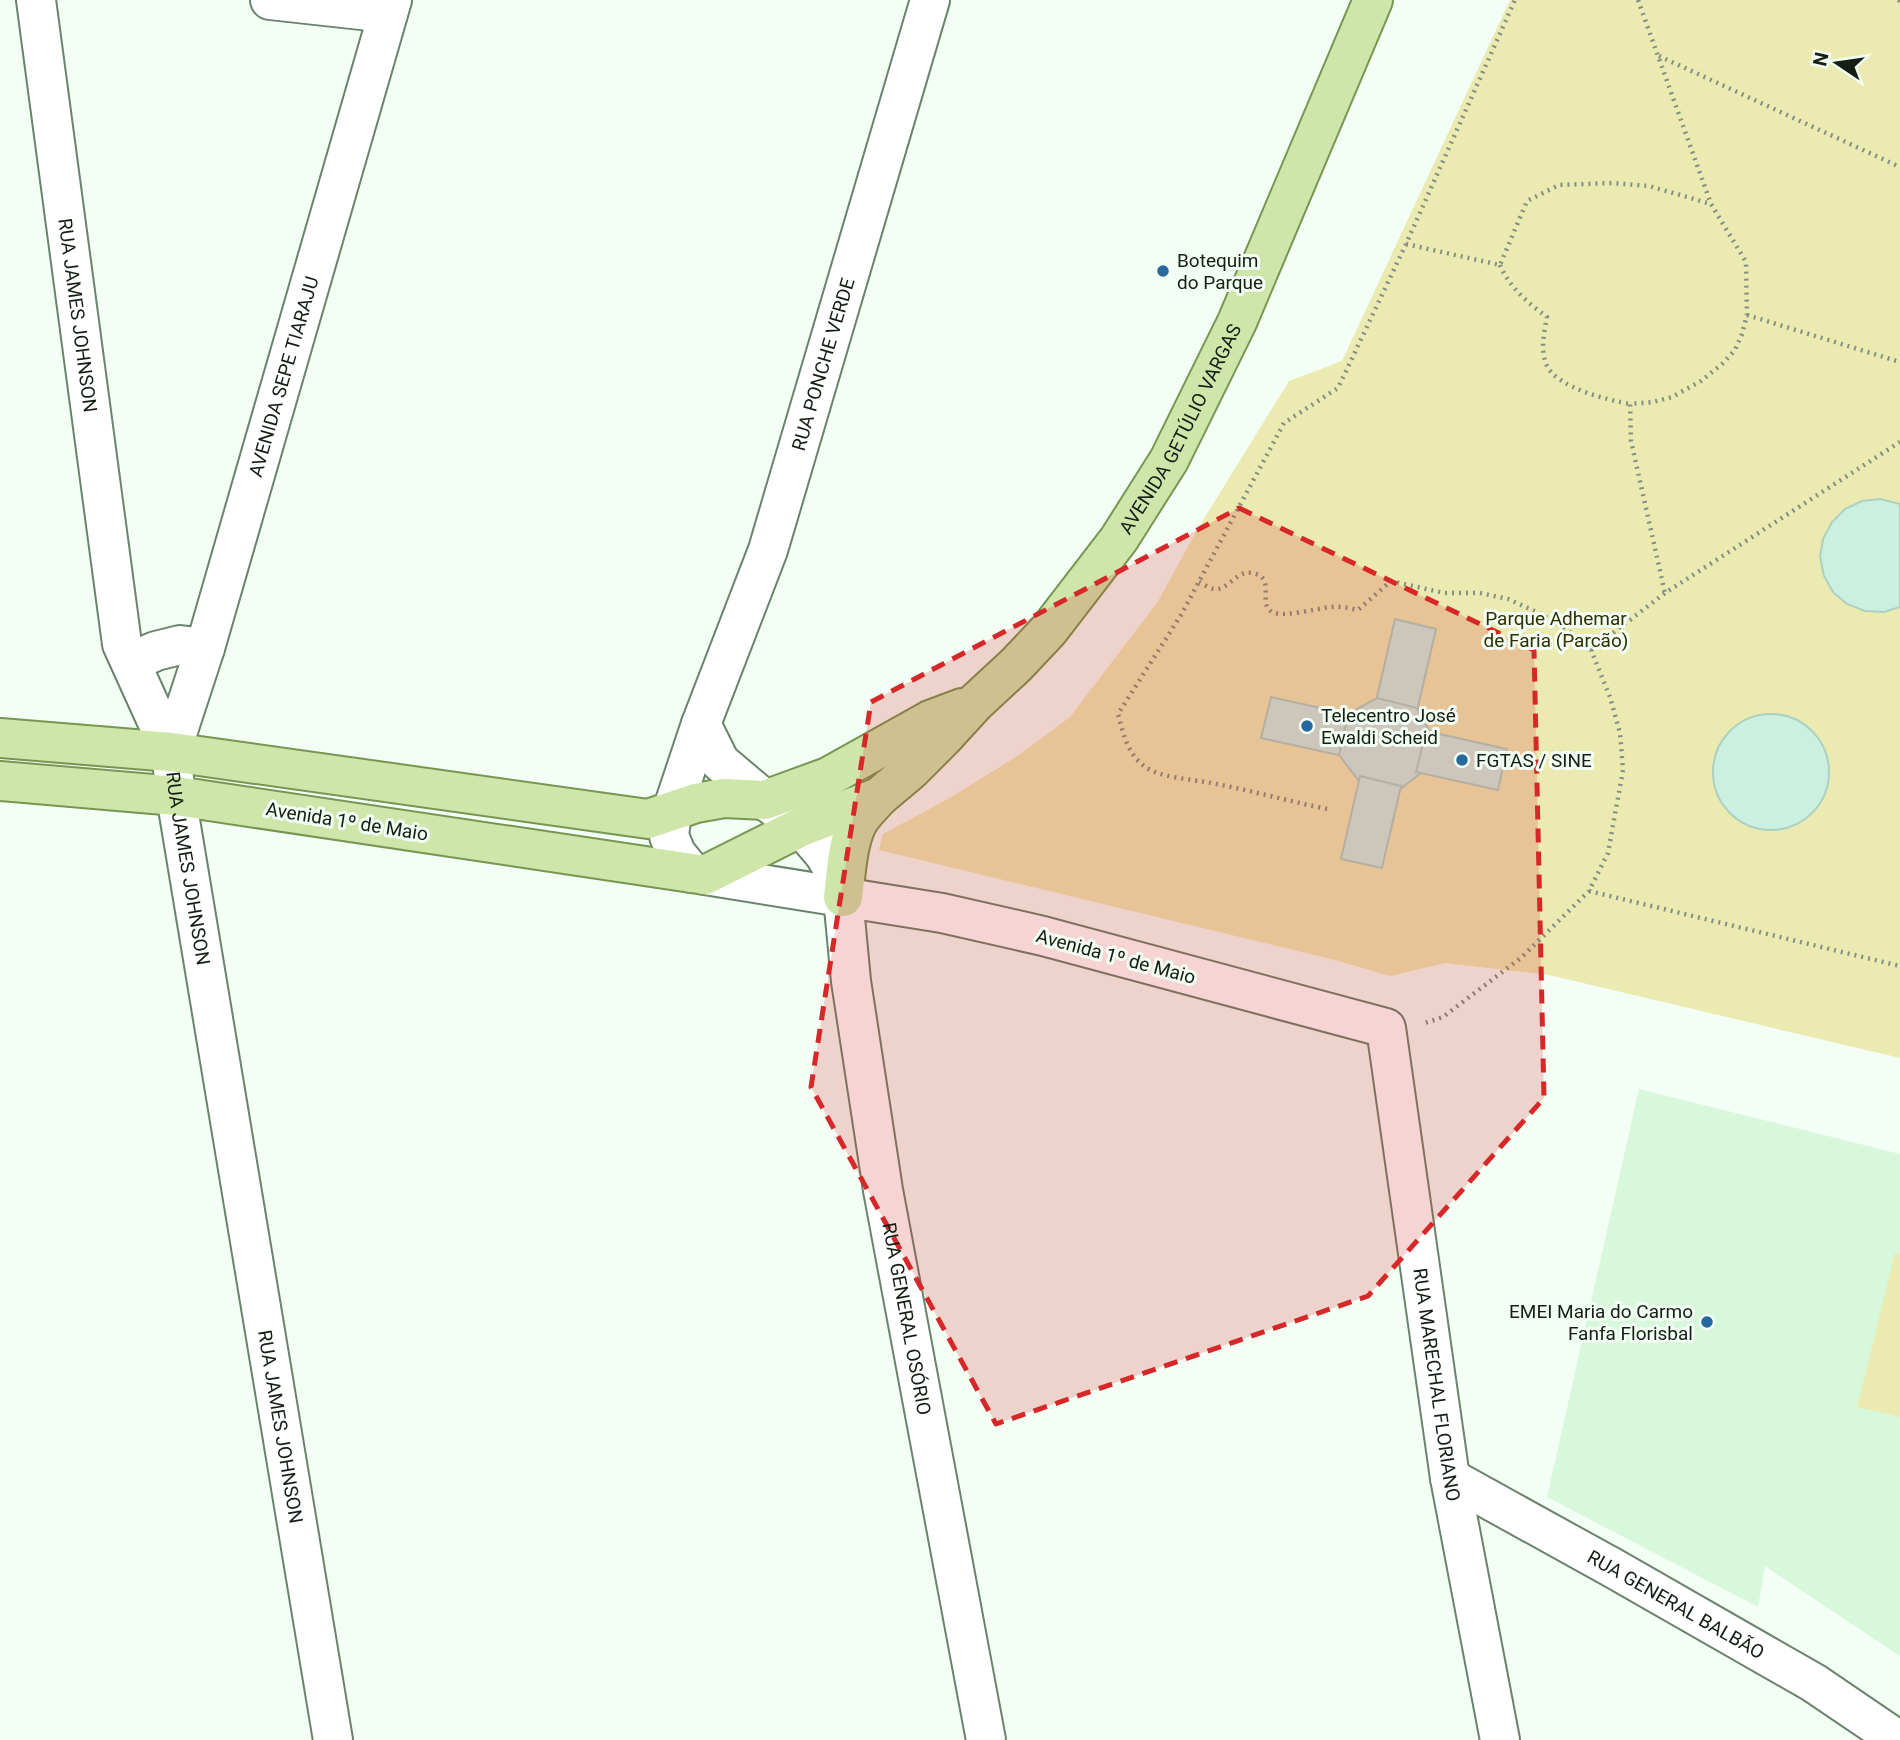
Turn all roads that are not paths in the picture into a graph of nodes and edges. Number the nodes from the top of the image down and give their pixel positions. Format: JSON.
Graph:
{"nodes":[{"id":1,"x":36,"y":0,"type":"edge"},
{"id":2,"x":271,"y":0,"type":"edge"},
{"id":3,"x":930,"y":0,"type":"edge"},
{"id":4,"x":1373,"y":0,"type":"edge"},
{"id":5,"x":390,"y":6,"type":"edge"},
{"id":6,"x":205,"y":648,"type":"junction"},
{"id":7,"x":133,"y":666,"type":"junction"},
{"id":8,"x":192,"y":687,"type":"junction"},
{"id":9,"x":975,"y":703,"type":"junction"},
{"id":10,"x":701,"y":724,"type":"junction"},
{"id":11,"x":0,"y":738,"type":"edge"},
{"id":12,"x":171,"y":752,"type":"junction"},
{"id":13,"x":0,"y":781,"type":"edge"},
{"id":14,"x":176,"y":796,"type":"junction"},
{"id":15,"x":879,"y":797,"type":"junction"},
{"id":16,"x":765,"y":800,"type":"junction"},
{"id":17,"x":672,"y":811,"type":"junction"},
{"id":18,"x":801,"y":827,"type":"junction"},
{"id":19,"x":699,"y":874,"type":"junction"},
{"id":20,"x":843,"y":897,"type":"junction"},
{"id":21,"x":1386,"y":1028,"type":"joint"},
{"id":22,"x":1450,"y":1478,"type":"junction"},
{"id":23,"x":333,"y":1740,"type":"edge"},
{"id":24,"x":986,"y":1740,"type":"edge"},
{"id":25,"x":1500,"y":1740,"type":"edge"},
{"id":26,"x":1898,"y":1740,"type":"edge"}],
"edges":[{"from":1,"to":7,"type":"street","name":"RUA JAMES JOHNSON"},
{"from":2,"to":5,"type":"street"},
{"from":3,"to":10,"type":"street","name":"RUA PONCHE VERDE"},
{"from":4,"to":9,"type":"main road","name":"AVENIDA GETÚLIO VARGAS"},
{"from":5,"to":6,"type":"street","name":"AVENIDA SEPE TIARAJU"},
{"from":6,"to":7,"type":"street"},
{"from":6,"to":8,"type":"street","name":"AVENIDA SEPE TIARAJU"},
{"from":7,"to":8,"type":"street"},
{"from":7,"to":12,"type":"street","name":"RUA JAMES JOHNSON"},
{"from":8,"to":12,"type":"street","name":"AVENIDA SEPE TIARAJU"},
{"from":9,"to":15,"type":"main road","name":"AVENIDA GETÚLIO VARGAS"},
{"from":9,"to":16,"type":"main road","name":"AVENIDA GETÚLIO VARGAS"},
{"from":10,"to":16,"type":"street"},
{"from":10,"to":17,"type":"street","name":"RUA PONCHE VERDE"},
{"from":11,"to":12,"type":"main road"},
{"from":12,"to":14,"type":"street","name":"RUA JAMES JOHNSON"},
{"from":12,"to":17,"type":"main road"},
{"from":13,"to":14,"type":"main road","name":"Avenida 1º de Maio"},
{"from":14,"to":19,"type":"main road","name":"Avenida 1º de Maio"},
{"from":14,"to":23,"type":"street","name":"RUA JAMES JOHNSON"},
{"from":15,"to":18,"type":"main road","name":"AVENIDA GETÚLIO VARGAS"},
{"from":15,"to":20,"type":"main road"},
{"from":16,"to":17,"type":"main road"},
{"from":16,"to":18,"type":"street"},
{"from":17,"to":19,"type":"street"},
{"from":18,"to":19,"type":"main road","name":"AVENIDA GETÚLIO VARGAS"},
{"from":18,"to":20,"type":"street"},
{"from":19,"to":20,"type":"street","name":"Avenida 1º de Maio"},
{"from":20,"to":21,"type":"street","name":"Avenida 1º de Maio"},
{"from":20,"to":24,"type":"street","name":"RUA GENERAL OSÓRIO"},
{"from":21,"to":22,"type":"street","name":"RUA MARECHAL FLORIANO"},
{"from":22,"to":25,"type":"street","name":"RUA MARECHAL FLORIANO"},
{"from":22,"to":26,"type":"street","name":"RUA GENERAL BALBÃO"}]}
